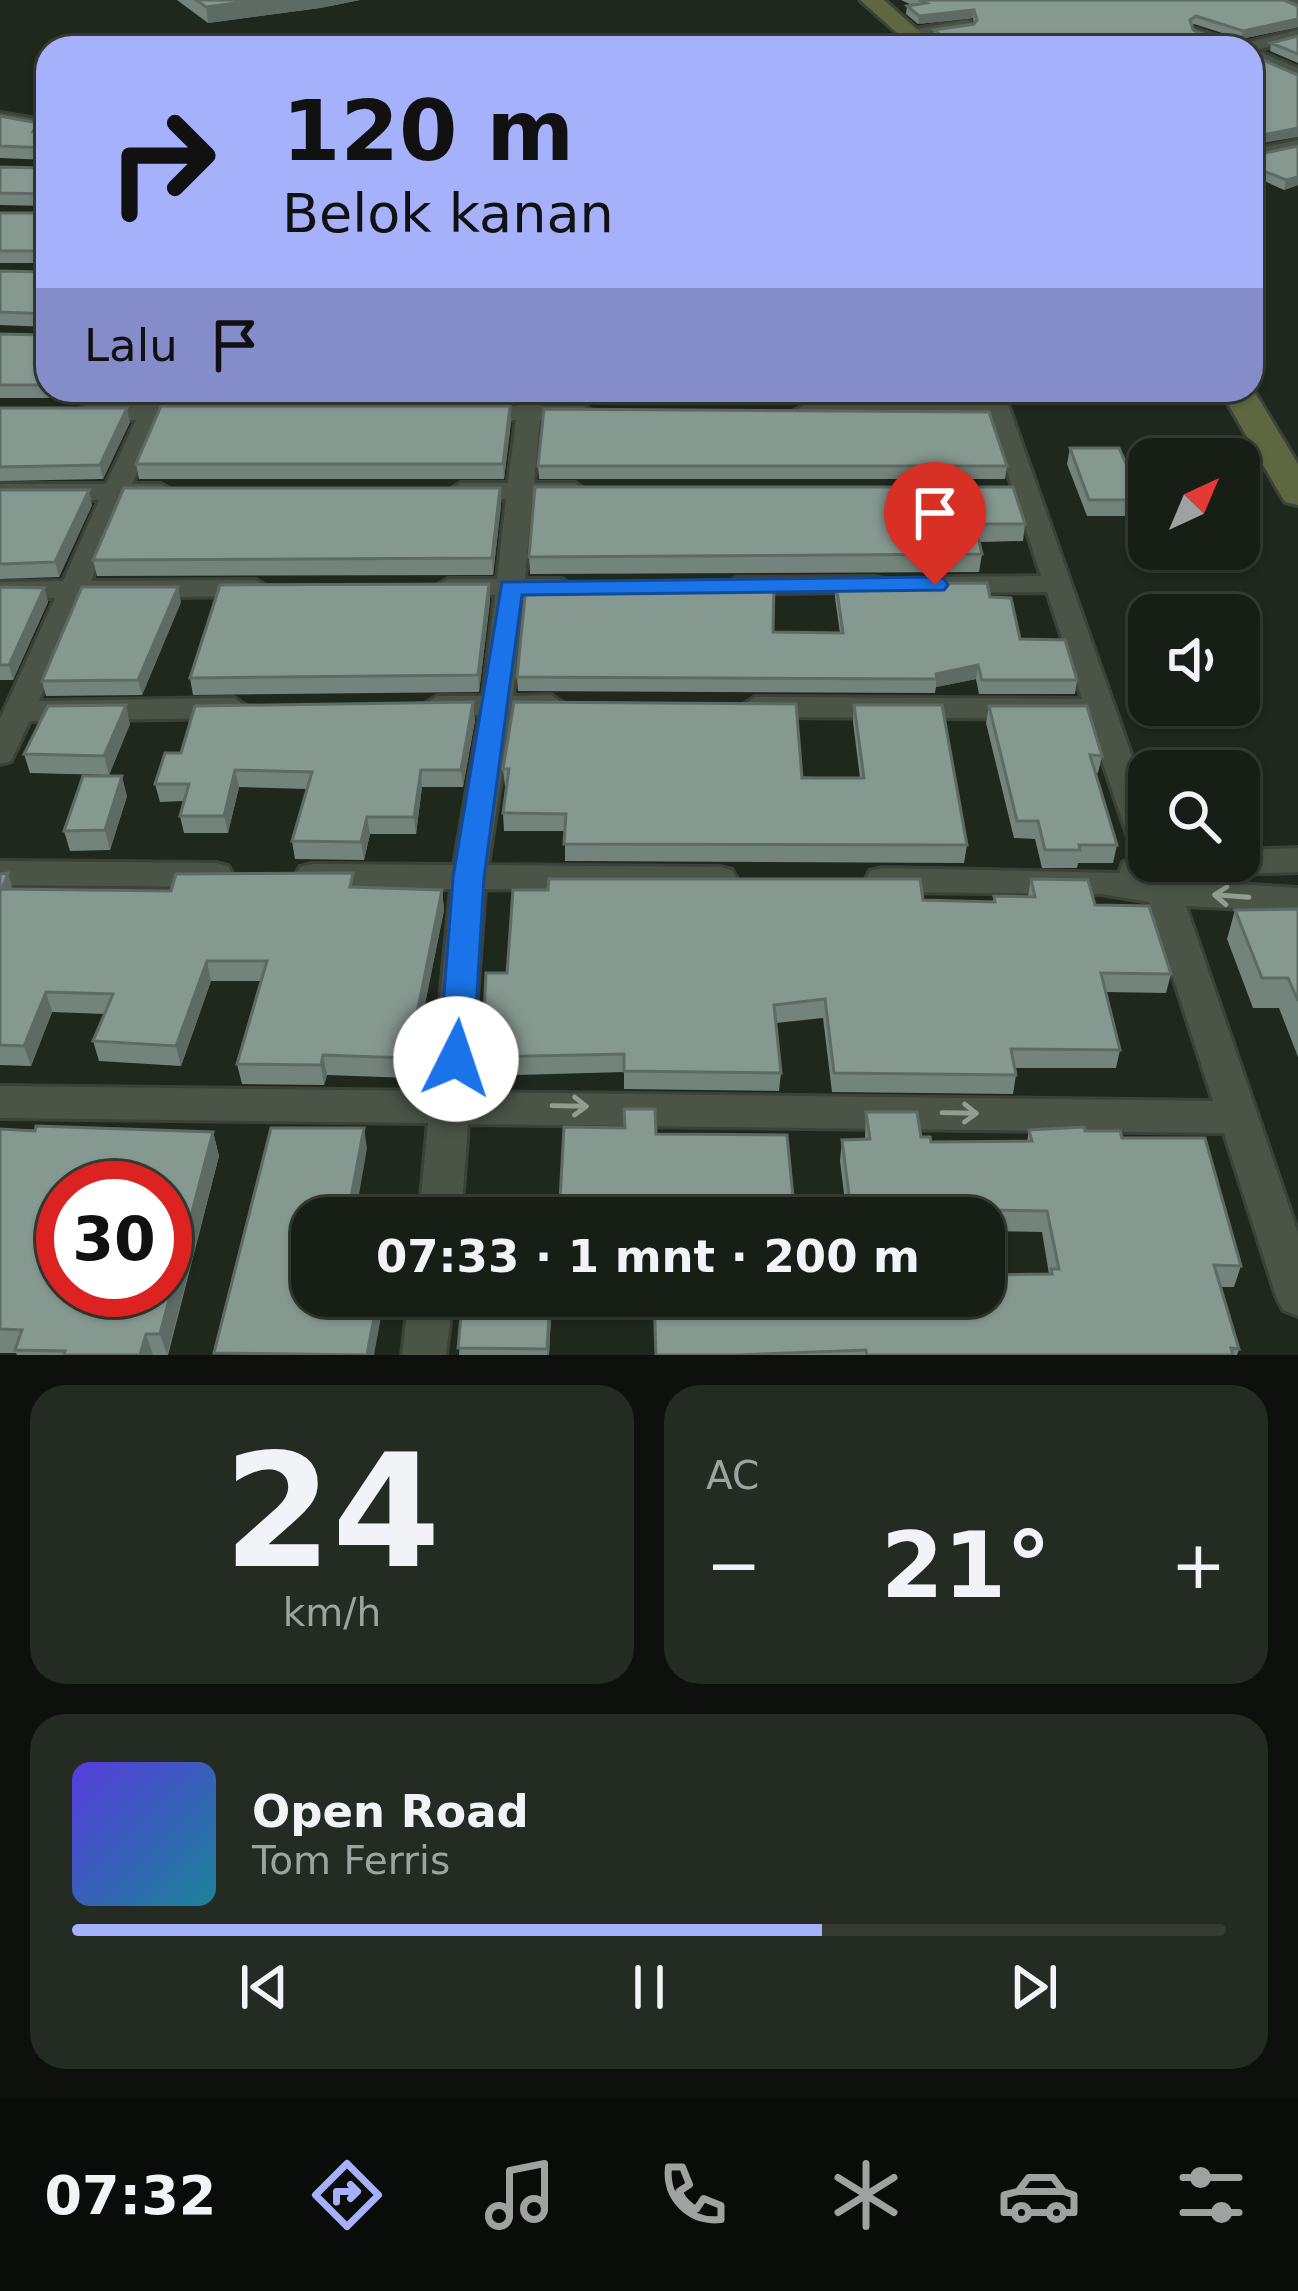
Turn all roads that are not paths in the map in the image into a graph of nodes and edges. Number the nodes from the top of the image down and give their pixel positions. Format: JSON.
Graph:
{"nodes":[{"id":1,"x":871,"y":0,"type":"edge"},
{"id":2,"x":1281,"y":0,"type":"edge"},
{"id":3,"x":1298,"y":5,"type":"edge"},
{"id":4,"x":966,"y":25,"type":"edge"},
{"id":5,"x":1199,"y":31,"type":"edge"},
{"id":6,"x":908,"y":32,"type":"junction"},
{"id":7,"x":1298,"y":35,"type":"edge"},
{"id":8,"x":913,"y":36,"type":"edge"},
{"id":9,"x":1211,"y":36,"type":"edge"},
{"id":10,"x":1263,"y":43,"type":"edge"},
{"id":11,"x":1263,"y":59,"type":"edge"},
{"id":12,"x":1298,"y":74,"type":"edge"},
{"id":13,"x":0,"y":118,"type":"edge"},
{"id":14,"x":36,"y":124,"type":"edge"},
{"id":15,"x":1298,"y":145,"type":"edge"},
{"id":16,"x":1263,"y":153,"type":"edge"},
{"id":17,"x":154,"y":402,"type":"edge"},
{"id":18,"x":530,"y":402,"type":"edge"},
{"id":19,"x":957,"y":402,"type":"edge"},
{"id":20,"x":995,"y":402,"type":"edge"},
{"id":21,"x":1244,"y":402,"type":"edge"},
{"id":22,"x":787,"y":411,"type":"edge"},
{"id":23,"x":63,"y":412,"type":"edge"},
{"id":24,"x":212,"y":413,"type":"edge"},
{"id":25,"x":435,"y":413,"type":"edge"},
{"id":26,"x":598,"y":413,"type":"edge"},
{"id":27,"x":427,"y":491,"type":"edge"},
{"id":28,"x":521,"y":491,"type":"junction"},
{"id":29,"x":593,"y":491,"type":"edge"},
{"id":30,"x":0,"y":492,"type":"edge"},
{"id":31,"x":119,"y":492,"type":"junction"},
{"id":32,"x":190,"y":492,"type":"edge"},
{"id":33,"x":1298,"y":494,"type":"edge"},
{"id":34,"x":1054,"y":584,"type":"junction"},
{"id":35,"x":602,"y":586,"type":"edge"},
{"id":36,"x":717,"y":586,"type":"edge"},
{"id":37,"x":419,"y":587,"type":"edge"},
{"id":38,"x":511,"y":587,"type":"junction"},
{"id":39,"x":281,"y":588,"type":"edge"},
{"id":40,"x":0,"y":590,"type":"edge"},
{"id":41,"x":74,"y":590,"type":"junction"},
{"id":42,"x":497,"y":705,"type":"junction"},
{"id":43,"x":402,"y":706,"type":"edge"},
{"id":44,"x":590,"y":706,"type":"edge"},
{"id":45,"x":730,"y":707,"type":"edge"},
{"id":46,"x":259,"y":708,"type":"edge"},
{"id":47,"x":1097,"y":710,"type":"junction"},
{"id":48,"x":21,"y":711,"type":"junction"},
{"id":49,"x":0,"y":754,"type":"edge"},
{"id":50,"x":1128,"y":794,"type":"edge"},
{"id":51,"x":1298,"y":860,"type":"edge"},
{"id":52,"x":1260,"y":862,"type":"edge"},
{"id":53,"x":0,"y":873,"type":"edge"},
{"id":54,"x":1128,"y":874,"type":"edge"},
{"id":55,"x":469,"y":878,"type":"junction"},
{"id":56,"x":750,"y":880,"type":"edge"},
{"id":57,"x":843,"y":880,"type":"edge"},
{"id":58,"x":1160,"y":882,"type":"edge"},
{"id":59,"x":1218,"y":882,"type":"edge"},
{"id":60,"x":1298,"y":900,"type":"edge"},
{"id":61,"x":0,"y":1102,"type":"edge"},
{"id":62,"x":453,"y":1105,"type":"junction"},
{"id":63,"x":1238,"y":1117,"type":"junction"},
{"id":64,"x":442,"y":1197,"type":"edge"},
{"id":65,"x":1298,"y":1296,"type":"edge"},
{"id":66,"x":429,"y":1317,"type":"edge"},
{"id":67,"x":424,"y":1355,"type":"edge"}],
"edges":[{"from":1,"to":6,"type":"main road"},
{"from":2,"to":3,"type":"street"},
{"from":4,"to":6,"type":"street"},
{"from":5,"to":9,"type":"street"},
{"from":6,"to":8,"type":"main road"},
{"from":7,"to":10,"type":"street"},
{"from":11,"to":12,"type":"street"},
{"from":13,"to":14,"type":"street"},
{"from":15,"to":16,"type":"street"},
{"from":17,"to":23,"type":"street"},
{"from":17,"to":24,"type":"street"},
{"from":17,"to":31,"type":"street"},
{"from":18,"to":25,"type":"street"},
{"from":18,"to":26,"type":"street"},
{"from":18,"to":28,"type":"street"},
{"from":19,"to":22,"type":"street"},
{"from":20,"to":34,"type":"street"},
{"from":21,"to":33,"type":"main road"},
{"from":27,"to":28,"type":"street"},
{"from":28,"to":29,"type":"street"},
{"from":28,"to":38,"type":"street"},
{"from":30,"to":31,"type":"street"},
{"from":31,"to":32,"type":"street"},
{"from":31,"to":41,"type":"street"},
{"from":34,"to":36,"type":"street"},
{"from":34,"to":47,"type":"street"},
{"from":35,"to":38,"type":"street"},
{"from":37,"to":38,"type":"street"},
{"from":38,"to":42,"type":"street"},
{"from":39,"to":41,"type":"street"},
{"from":40,"to":41,"type":"street"},
{"from":41,"to":48,"type":"street"},
{"from":42,"to":43,"type":"street"},
{"from":42,"to":44,"type":"street"},
{"from":42,"to":55,"type":"street"},
{"from":45,"to":47,"type":"street"},
{"from":46,"to":48,"type":"street"},
{"from":47,"to":50,"type":"street"},
{"from":48,"to":49,"type":"street"},
{"from":51,"to":52,"type":"street"},
{"from":53,"to":55,"type":"street"},
{"from":54,"to":57,"type":"street"},
{"from":55,"to":56,"type":"street"},
{"from":55,"to":62,"type":"street"},
{"from":58,"to":63,"type":"street"},
{"from":60,"to":59,"type":"street","one_way":true},
{"from":61,"to":62,"type":"street"},
{"from":62,"to":63,"type":"street","one_way":true},
{"from":62,"to":64,"type":"street"},
{"from":63,"to":65,"type":"street"},
{"from":66,"to":67,"type":"street"}]}
